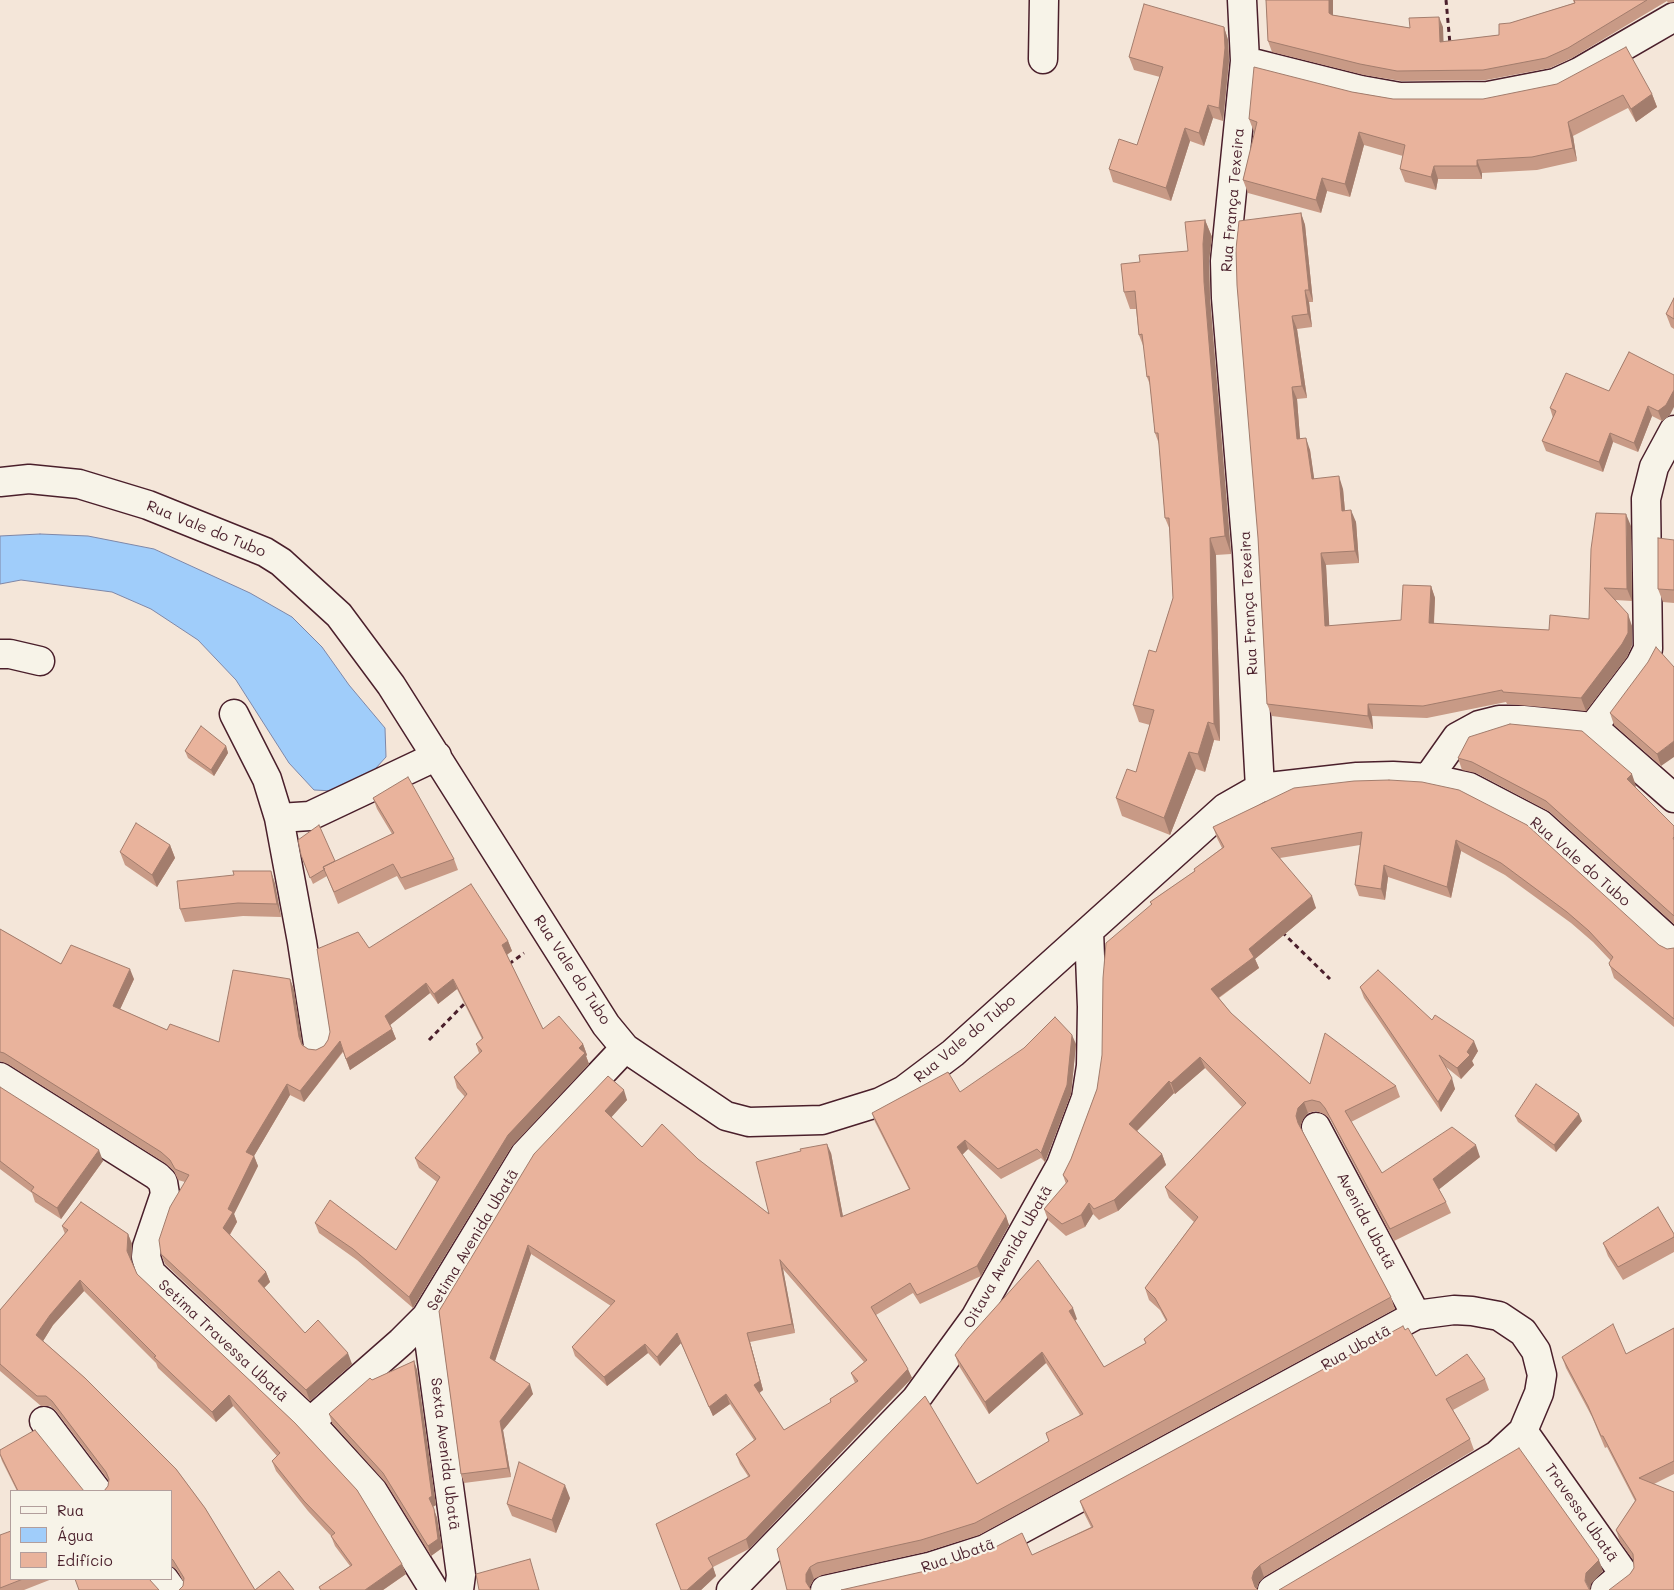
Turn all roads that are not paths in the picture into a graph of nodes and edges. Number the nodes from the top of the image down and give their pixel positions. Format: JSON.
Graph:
{"nodes":[{"id":1,"x":1044,"y":0,"type":"edge"},
{"id":2,"x":1242,"y":0,"type":"edge"},
{"id":3,"x":1674,"y":17,"type":"edge"},
{"id":4,"x":1043,"y":60,"type":"dead end"},
{"id":5,"x":1246,"y":61,"type":"junction"},
{"id":6,"x":1674,"y":430,"type":"edge"},
{"id":7,"x":0,"y":482,"type":"edge"},
{"id":8,"x":0,"y":654,"type":"edge"},
{"id":9,"x":40,"y":661,"type":"dead end"},
{"id":10,"x":234,"y":714,"type":"dead end"},
{"id":11,"x":1594,"y":728,"type":"junction"},
{"id":12,"x":437,"y":756,"type":"junction"},
{"id":13,"x":1428,"y":778,"type":"junction"},
{"id":14,"x":1260,"y":788,"type":"junction"},
{"id":15,"x":1674,"y":798,"type":"edge"},
{"id":16,"x":279,"y":818,"type":"junction"},
{"id":17,"x":1089,"y":931,"type":"junction"},
{"id":18,"x":1674,"y":945,"type":"edge"},
{"id":19,"x":318,"y":1045,"type":"dead end"},
{"id":20,"x":625,"y":1048,"type":"junction"},
{"id":21,"x":0,"y":1077,"type":"edge"},
{"id":22,"x":1316,"y":1127,"type":"dead end"},
{"id":23,"x":1416,"y":1315,"type":"junction"},
{"id":24,"x":426,"y":1317,"type":"junction"},
{"id":25,"x":44,"y":1421,"type":"dead end"},
{"id":26,"x":310,"y":1422,"type":"junction"},
{"id":27,"x":1523,"y":1431,"type":"junction"},
{"id":28,"x":96,"y":1490,"type":"edge"},
{"id":29,"x":434,"y":1590,"type":"edge"},
{"id":30,"x":459,"y":1590,"type":"edge"},
{"id":31,"x":731,"y":1590,"type":"edge"},
{"id":32,"x":825,"y":1590,"type":"edge"},
{"id":33,"x":1272,"y":1590,"type":"edge"},
{"id":34,"x":1605,"y":1590,"type":"edge"}],
"edges":[{"from":1,"to":4,"type":"street"},
{"from":2,"to":5,"type":"street","name":"Rua França Texeira"},
{"from":3,"to":5,"type":"street"},
{"from":5,"to":14,"type":"street","name":"Rua França Texeira"},
{"from":6,"to":11,"type":"street"},
{"from":7,"to":12,"type":"street","name":"Rua Vale do Tubo"},
{"from":8,"to":9,"type":"street"},
{"from":10,"to":16,"type":"street"},
{"from":11,"to":13,"type":"street"},
{"from":11,"to":15,"type":"street"},
{"from":12,"to":16,"type":"street"},
{"from":12,"to":20,"type":"street","name":"Rua Vale do Tubo"},
{"from":13,"to":14,"type":"street","name":"Rua Vale do Tubo"},
{"from":13,"to":18,"type":"street","name":"Rua Vale do Tubo"},
{"from":14,"to":17,"type":"street","name":"Rua Vale do Tubo"},
{"from":16,"to":19,"type":"street"},
{"from":17,"to":20,"type":"street","name":"Rua Vale do Tubo"},
{"from":17,"to":31,"type":"street","name":"Oitava Avenida Ubatã"},
{"from":20,"to":24,"type":"street","name":"Setima Avenida Ubatã"},
{"from":21,"to":26,"type":"street","name":"Setima Travessa Ubatã"},
{"from":22,"to":23,"type":"street","name":"Avenida Ubatã"},
{"from":23,"to":27,"type":"street","name":"Rua Ubatã"},
{"from":23,"to":32,"type":"street","name":"Rua Ubatã"},
{"from":24,"to":26,"type":"street","name":"Setima Avenida Ubatã"},
{"from":24,"to":30,"type":"street","name":"Sexta Avenida Ubatã"},
{"from":25,"to":28,"type":"street"},
{"from":26,"to":29,"type":"street","name":"Setima Travessa Ubatã"},
{"from":27,"to":33,"type":"street","name":"Rua Ubatã"},
{"from":27,"to":34,"type":"street","name":"Travessa Ubatã"}]}
